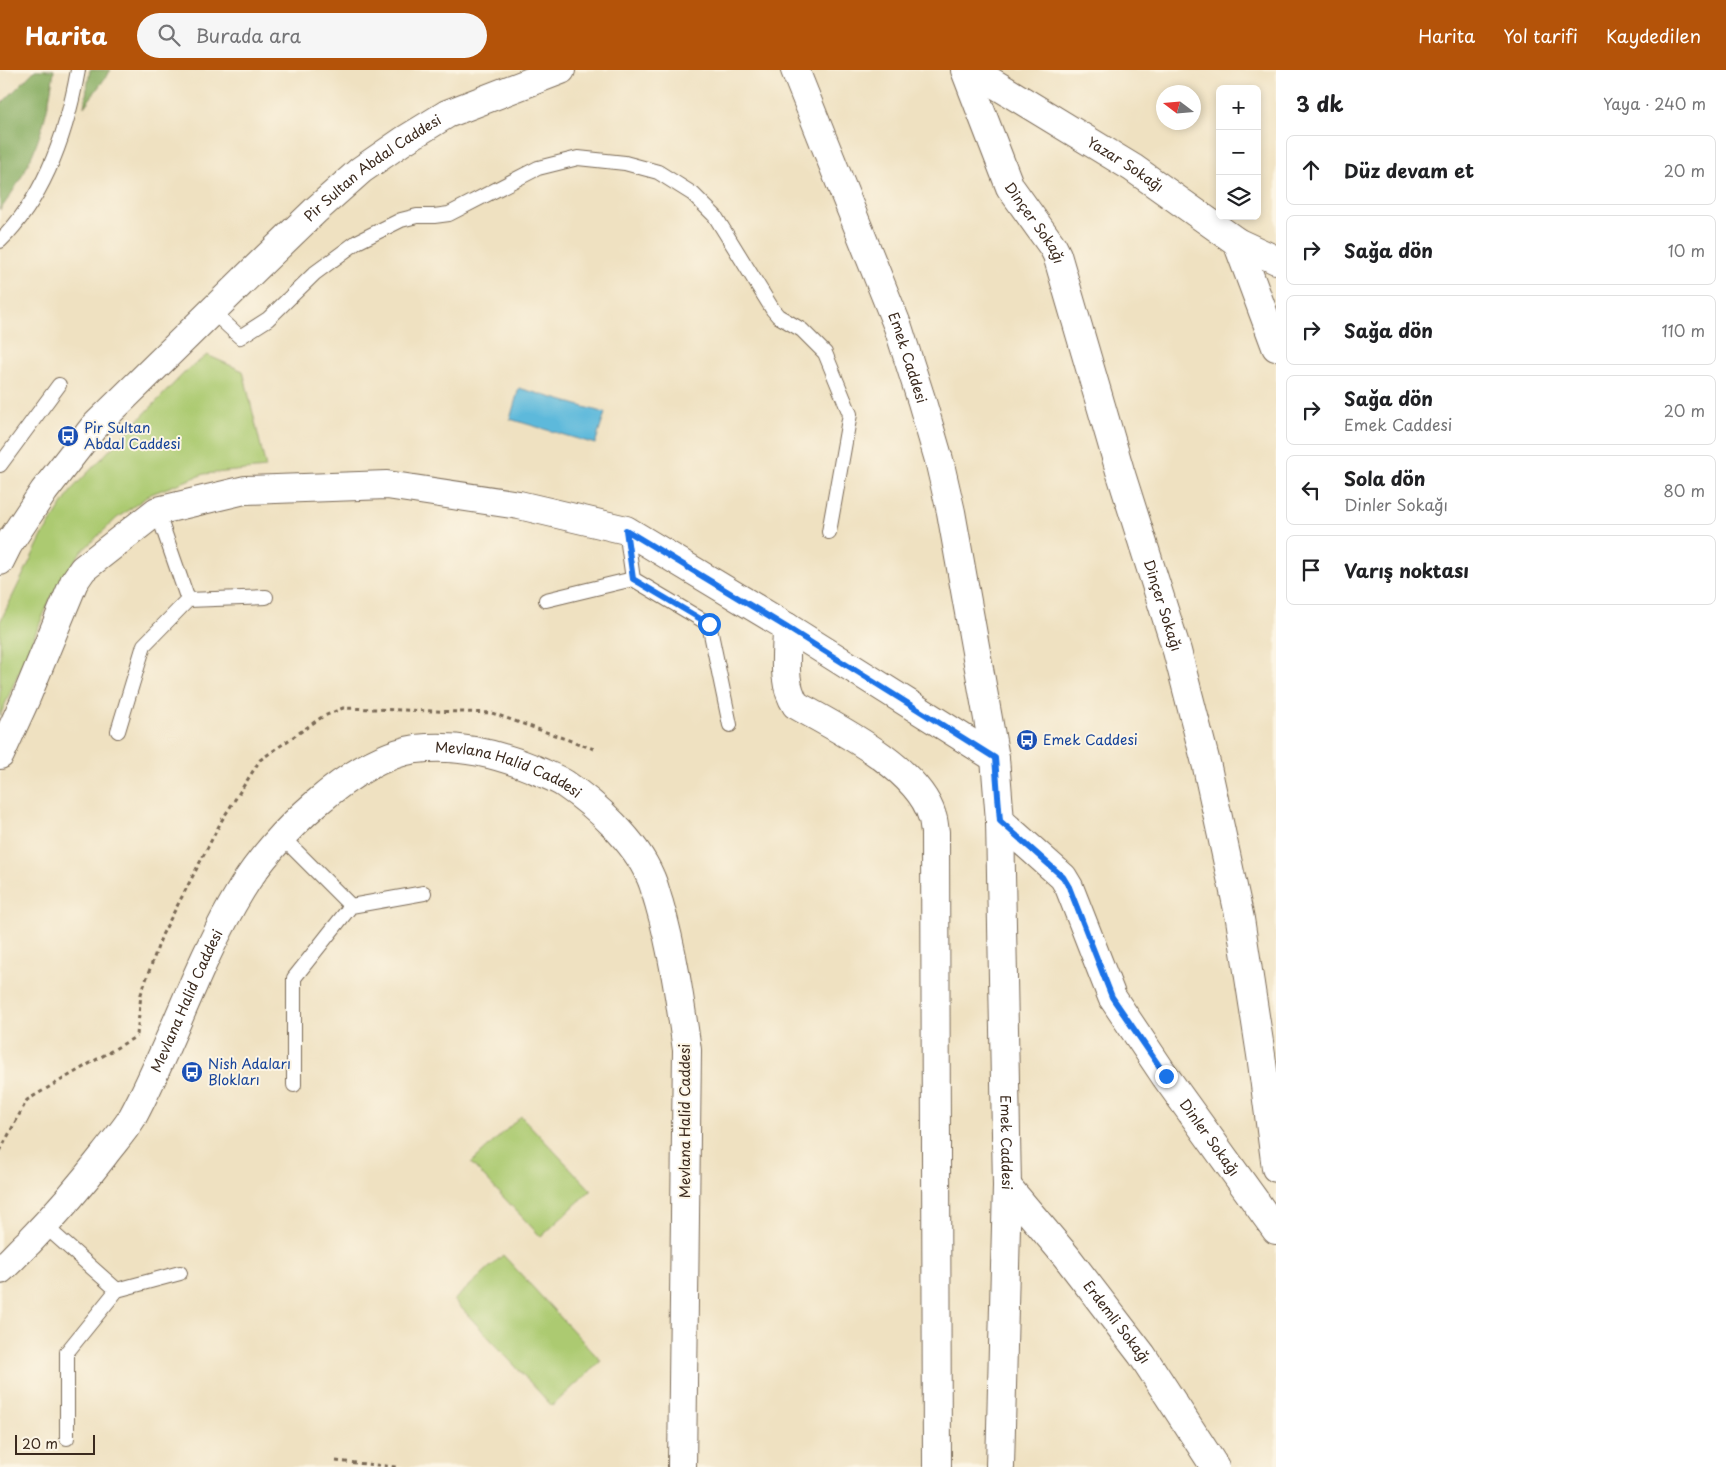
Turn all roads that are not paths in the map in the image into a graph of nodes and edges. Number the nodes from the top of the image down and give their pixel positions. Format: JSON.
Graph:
{"nodes":[{"id":1,"x":78,"y":70,"type":"edge"},
{"id":2,"x":561,"y":70,"type":"edge"},
{"id":3,"x":795,"y":70,"type":"edge"},
{"id":4,"x":965,"y":70,"type":"edge"},
{"id":5,"x":972,"y":70,"type":"edge"},
{"id":6,"x":0,"y":241,"type":"edge"},
{"id":7,"x":1237,"y":242,"type":"junction"},
{"id":8,"x":1276,"y":260,"type":"edge"},
{"id":9,"x":212,"y":312,"type":"junction"},
{"id":10,"x":1276,"y":347,"type":"edge"},
{"id":11,"x":59,"y":385,"type":"dead end"},
{"id":12,"x":0,"y":465,"type":"edge"},
{"id":13,"x":157,"y":511,"type":"junction"},
{"id":14,"x":626,"y":530,"type":"junction"},
{"id":15,"x":830,"y":532,"type":"dead end"},
{"id":16,"x":0,"y":561,"type":"edge"},
{"id":17,"x":633,"y":579,"type":"junction"},
{"id":18,"x":266,"y":597,"type":"dead end"},
{"id":19,"x":188,"y":600,"type":"junction"},
{"id":20,"x":546,"y":600,"type":"dead end"},
{"id":21,"x":786,"y":627,"type":"junction"},
{"id":22,"x":730,"y":724,"type":"dead end"},
{"id":23,"x":118,"y":731,"type":"dead end"},
{"id":24,"x":0,"y":755,"type":"edge"},
{"id":25,"x":995,"y":758,"type":"junction"},
{"id":26,"x":1000,"y":821,"type":"junction"},
{"id":27,"x":281,"y":836,"type":"junction"},
{"id":28,"x":424,"y":893,"type":"dead end"},
{"id":29,"x":351,"y":906,"type":"junction"},
{"id":30,"x":294,"y":1085,"type":"dead end"},
{"id":31,"x":1276,"y":1168,"type":"edge"},
{"id":32,"x":1007,"y":1186,"type":"junction"},
{"id":33,"x":45,"y":1226,"type":"junction"},
{"id":34,"x":1276,"y":1230,"type":"edge"},
{"id":35,"x":0,"y":1270,"type":"edge"},
{"id":36,"x":180,"y":1273,"type":"dead end"},
{"id":37,"x":117,"y":1290,"type":"junction"},
{"id":38,"x":67,"y":1438,"type":"dead end"},
{"id":39,"x":1002,"y":1465,"type":"edge"},
{"id":40,"x":682,"y":1467,"type":"edge"},
{"id":41,"x":937,"y":1467,"type":"edge"},
{"id":42,"x":1215,"y":1467,"type":"edge"}],
"edges":[{"from":1,"to":6,"type":"lane"},
{"from":2,"to":9,"type":"street","name":"Pir Sultan Abdal Caddesi"},
{"from":3,"to":25,"type":"street","name":"Emek Caddesi"},
{"from":4,"to":31,"type":"street","name":"Dinçer Sokağı"},
{"from":5,"to":7,"type":"street","name":"Yazar Sokağı"},
{"from":7,"to":8,"type":"street","name":"Yazar Sokağı"},
{"from":7,"to":10,"type":"street"},
{"from":9,"to":15,"type":"lane"},
{"from":9,"to":16,"type":"street","name":"Pir Sultan Abdal Caddesi"},
{"from":11,"to":12,"type":"lane"},
{"from":13,"to":14,"type":"street"},
{"from":13,"to":19,"type":"lane"},
{"from":13,"to":24,"type":"street"},
{"from":14,"to":17,"type":"lane"},
{"from":14,"to":21,"type":"street"},
{"from":17,"to":20,"type":"lane"},
{"from":17,"to":22,"type":"lane"},
{"from":18,"to":19,"type":"lane"},
{"from":19,"to":23,"type":"lane"},
{"from":21,"to":25,"type":"street"},
{"from":21,"to":41,"type":"street"},
{"from":25,"to":26,"type":"street","name":"Emek Caddesi"},
{"from":26,"to":32,"type":"street","name":"Emek Caddesi"},
{"from":26,"to":34,"type":"street","name":"Dinler Sokağı"},
{"from":27,"to":29,"type":"lane"},
{"from":27,"to":33,"type":"street","name":"Mevlana Halid Caddesi"},
{"from":27,"to":40,"type":"street","name":"Mevlana Halid Caddesi"},
{"from":28,"to":29,"type":"lane"},
{"from":29,"to":30,"type":"lane"},
{"from":32,"to":39,"type":"street","name":"Emek Caddesi"},
{"from":32,"to":42,"type":"street","name":"Erdemli Sokağı"},
{"from":33,"to":35,"type":"street","name":"Mevlana Halid Caddesi"},
{"from":33,"to":37,"type":"lane"},
{"from":36,"to":37,"type":"lane"},
{"from":37,"to":38,"type":"lane"}]}
